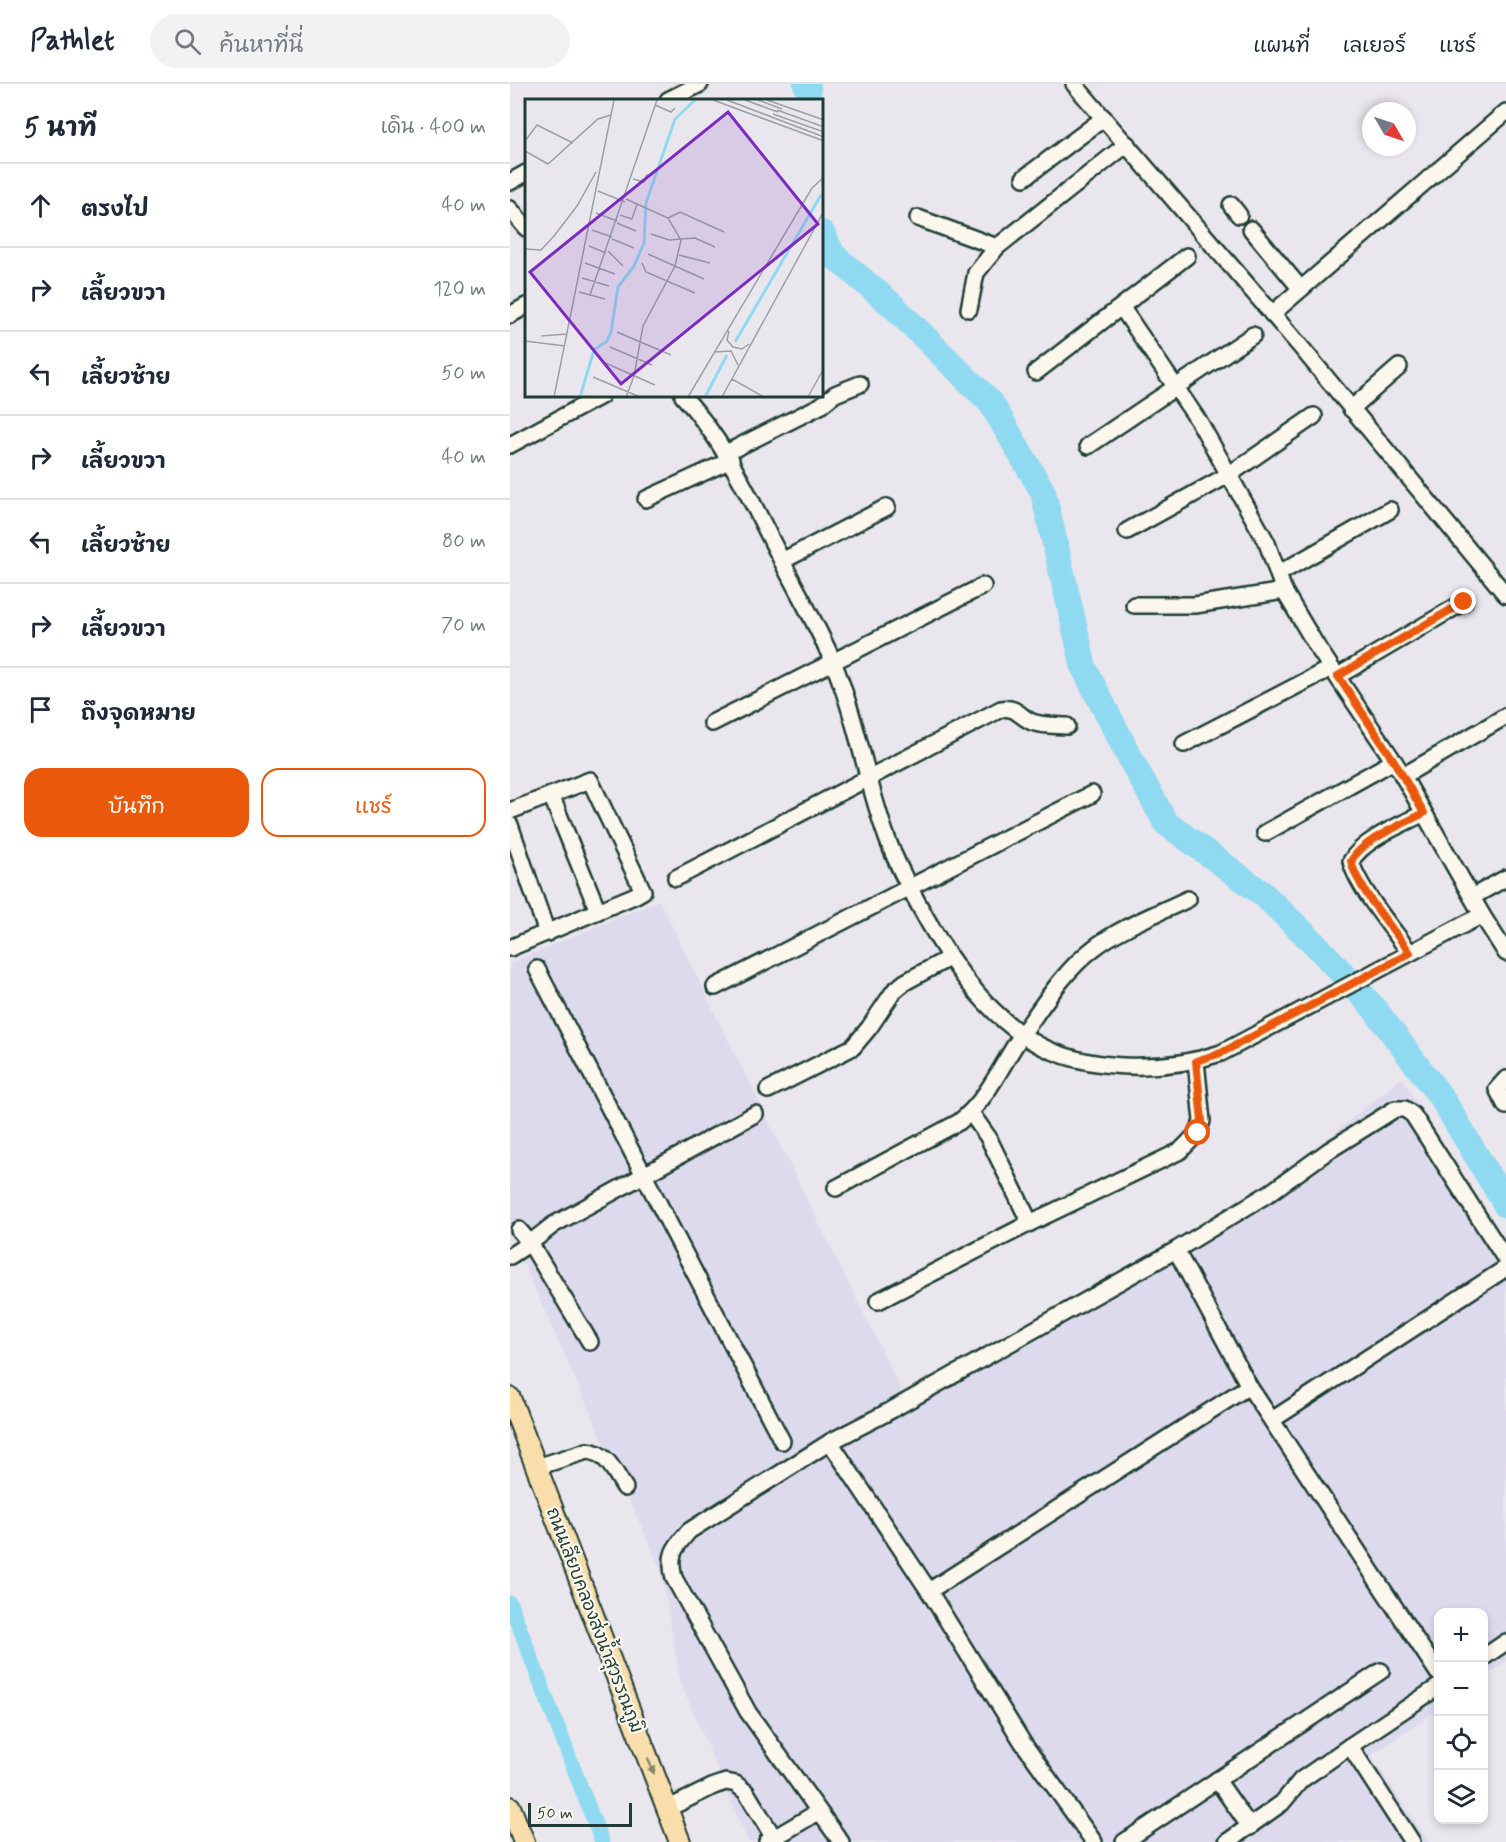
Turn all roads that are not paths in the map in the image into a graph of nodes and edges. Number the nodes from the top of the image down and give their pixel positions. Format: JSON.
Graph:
{"nodes":[{"id":1,"x":700,"y":84,"type":"edge"},
{"id":2,"x":1074,"y":84,"type":"edge"},
{"id":3,"x":670,"y":99,"type":"edge"},
{"id":4,"x":1506,"y":112,"type":"edge"},
{"id":5,"x":1104,"y":118,"type":"junction"},
{"id":6,"x":1127,"y":144,"type":"junction"},
{"id":7,"x":525,"y":174,"type":"edge"},
{"id":8,"x":1024,"y":178,"type":"dead end"},
{"id":9,"x":510,"y":182,"type":"edge"},
{"id":10,"x":510,"y":209,"type":"edge"},
{"id":11,"x":918,"y":218,"type":"dead end"},
{"id":12,"x":525,"y":227,"type":"edge"},
{"id":13,"x":1251,"y":229,"type":"dead end"},
{"id":14,"x":997,"y":247,"type":"junction"},
{"id":15,"x":1187,"y":256,"type":"dead end"},
{"id":16,"x":1300,"y":288,"type":"junction"},
{"id":17,"x":525,"y":307,"type":"edge"},
{"id":18,"x":1122,"y":308,"type":"junction"},
{"id":19,"x":969,"y":309,"type":"dead end"},
{"id":20,"x":1272,"y":314,"type":"junction"},
{"id":21,"x":510,"y":315,"type":"edge"},
{"id":22,"x":1253,"y":335,"type":"dead end"},
{"id":23,"x":1400,"y":367,"type":"dead end"},
{"id":24,"x":1036,"y":372,"type":"dead end"},
{"id":25,"x":860,"y":384,"type":"dead end"},
{"id":26,"x":1176,"y":387,"type":"junction"},
{"id":27,"x":597,"y":398,"type":"edge"},
{"id":28,"x":685,"y":398,"type":"edge"},
{"id":29,"x":1351,"y":409,"type":"junction"},
{"id":30,"x":1314,"y":416,"type":"dead end"},
{"id":31,"x":510,"y":445,"type":"edge"},
{"id":32,"x":1088,"y":446,"type":"dead end"},
{"id":33,"x":728,"y":456,"type":"junction"},
{"id":34,"x":1230,"y":474,"type":"junction"},
{"id":35,"x":646,"y":499,"type":"dead end"},
{"id":36,"x":887,"y":507,"type":"dead end"},
{"id":37,"x":1390,"y":510,"type":"dead end"},
{"id":38,"x":1127,"y":531,"type":"dead end"},
{"id":39,"x":782,"y":561,"type":"junction"},
{"id":40,"x":1278,"y":574,"type":"junction"},
{"id":41,"x":983,"y":586,"type":"dead end"},
{"id":42,"x":1284,"y":591,"type":"junction"},
{"id":43,"x":1506,"y":595,"type":"edge"},
{"id":44,"x":1464,"y":602,"type":"dead end"},
{"id":45,"x":1134,"y":605,"type":"dead end"},
{"id":46,"x":832,"y":661,"type":"junction"},
{"id":47,"x":1335,"y":672,"type":"junction"},
{"id":48,"x":1506,"y":716,"type":"edge"},
{"id":49,"x":712,"y":723,"type":"dead end"},
{"id":50,"x":1066,"y":726,"type":"dead end"},
{"id":51,"x":1184,"y":744,"type":"dead end"},
{"id":52,"x":1394,"y":761,"type":"junction"},
{"id":53,"x":1403,"y":776,"type":"junction"},
{"id":54,"x":869,"y":779,"type":"junction"},
{"id":55,"x":1092,"y":794,"type":"dead end"},
{"id":56,"x":551,"y":795,"type":"junction"},
{"id":57,"x":510,"y":811,"type":"edge"},
{"id":58,"x":1424,"y":813,"type":"junction"},
{"id":59,"x":510,"y":825,"type":"edge"},
{"id":60,"x":1265,"y":833,"type":"dead end"},
{"id":61,"x":676,"y":878,"type":"dead end"},
{"id":62,"x":1506,"y":878,"type":"edge"},
{"id":63,"x":908,"y":887,"type":"junction"},
{"id":64,"x":1472,"y":897,"type":"junction"},
{"id":65,"x":1188,"y":899,"type":"dead end"},
{"id":66,"x":598,"y":911,"type":"junction"},
{"id":67,"x":1482,"y":915,"type":"junction"},
{"id":68,"x":547,"y":933,"type":"junction"},
{"id":69,"x":510,"y":948,"type":"edge"},
{"id":70,"x":1410,"y":953,"type":"junction"},
{"id":71,"x":1506,"y":953,"type":"edge"},
{"id":72,"x":949,"y":958,"type":"junction"},
{"id":73,"x":537,"y":969,"type":"dead end"},
{"id":74,"x":715,"y":987,"type":"dead end"},
{"id":75,"x":1022,"y":1035,"type":"junction"},
{"id":76,"x":1196,"y":1061,"type":"junction"},
{"id":77,"x":1506,"y":1079,"type":"edge"},
{"id":78,"x":768,"y":1090,"type":"dead end"},
{"id":79,"x":1506,"y":1106,"type":"edge"},
{"id":80,"x":971,"y":1113,"type":"junction"},
{"id":81,"x":755,"y":1114,"type":"dead end"},
{"id":82,"x":645,"y":1176,"type":"junction"},
{"id":83,"x":836,"y":1188,"type":"dead end"},
{"id":84,"x":1030,"y":1223,"type":"junction"},
{"id":85,"x":554,"y":1225,"type":"junction"},
{"id":86,"x":514,"y":1230,"type":"edge"},
{"id":87,"x":530,"y":1244,"type":"junction"},
{"id":88,"x":1176,"y":1250,"type":"junction"},
{"id":89,"x":510,"y":1256,"type":"edge"},
{"id":90,"x":1506,"y":1260,"type":"edge"},
{"id":91,"x":1506,"y":1268,"type":"edge"},
{"id":92,"x":878,"y":1301,"type":"dead end"},
{"id":93,"x":590,"y":1342,"type":"dead end"},
{"id":94,"x":1249,"y":1386,"type":"junction"},
{"id":95,"x":510,"y":1398,"type":"edge"},
{"id":96,"x":1272,"y":1420,"type":"junction"},
{"id":97,"x":782,"y":1441,"type":"dead end"},
{"id":98,"x":830,"y":1442,"type":"junction"},
{"id":99,"x":537,"y":1467,"type":"junction"},
{"id":100,"x":625,"y":1488,"type":"dead end"},
{"id":101,"x":929,"y":1591,"type":"junction"},
{"id":102,"x":1505,"y":1646,"type":"edge"},
{"id":103,"x":1488,"y":1655,"type":"edge"},
{"id":104,"x":1434,"y":1667,"type":"edge"},
{"id":105,"x":1381,"y":1671,"type":"dead end"},
{"id":106,"x":1434,"y":1690,"type":"edge"},
{"id":107,"x":1350,"y":1746,"type":"junction"},
{"id":108,"x":1217,"y":1780,"type":"junction"},
{"id":109,"x":510,"y":1807,"type":"edge"},
{"id":110,"x":667,"y":1809,"type":"junction"},
{"id":111,"x":818,"y":1812,"type":"junction"},
{"id":112,"x":1250,"y":1827,"type":"junction"},
{"id":113,"x":771,"y":1840,"type":"edge"},
{"id":114,"x":524,"y":1842,"type":"edge"},
{"id":115,"x":680,"y":1842,"type":"edge"},
{"id":116,"x":841,"y":1842,"type":"edge"},
{"id":117,"x":1094,"y":1842,"type":"edge"},
{"id":118,"x":1124,"y":1842,"type":"edge"},
{"id":119,"x":1227,"y":1842,"type":"edge"},
{"id":120,"x":1412,"y":1842,"type":"edge"}],
"edges":[{"from":1,"to":3,"type":"street"},
{"from":2,"to":5,"type":"street"},
{"from":4,"to":16,"type":"street"},
{"from":5,"to":6,"type":"street"},
{"from":5,"to":8,"type":"street"},
{"from":6,"to":14,"type":"street"},
{"from":6,"to":20,"type":"street"},
{"from":7,"to":9,"type":"street"},
{"from":10,"to":12,"type":"street"},
{"from":11,"to":14,"type":"street"},
{"from":13,"to":16,"type":"street"},
{"from":14,"to":19,"type":"street"},
{"from":15,"to":18,"type":"street"},
{"from":16,"to":20,"type":"street"},
{"from":17,"to":21,"type":"street"},
{"from":18,"to":24,"type":"street"},
{"from":18,"to":26,"type":"street"},
{"from":20,"to":29,"type":"street"},
{"from":22,"to":26,"type":"street"},
{"from":23,"to":29,"type":"street"},
{"from":25,"to":33,"type":"street"},
{"from":26,"to":32,"type":"street"},
{"from":26,"to":34,"type":"street"},
{"from":27,"to":31,"type":"street"},
{"from":28,"to":33,"type":"street"},
{"from":29,"to":43,"type":"street"},
{"from":30,"to":34,"type":"street"},
{"from":33,"to":35,"type":"street"},
{"from":33,"to":39,"type":"street"},
{"from":34,"to":38,"type":"street"},
{"from":34,"to":40,"type":"street"},
{"from":36,"to":39,"type":"street"},
{"from":37,"to":40,"type":"street"},
{"from":39,"to":46,"type":"street"},
{"from":40,"to":42,"type":"street"},
{"from":41,"to":46,"type":"street"},
{"from":42,"to":45,"type":"street"},
{"from":42,"to":47,"type":"street"},
{"from":44,"to":47,"type":"street"},
{"from":46,"to":49,"type":"street"},
{"from":46,"to":54,"type":"street"},
{"from":47,"to":51,"type":"street"},
{"from":47,"to":52,"type":"street"},
{"from":48,"to":53,"type":"street"},
{"from":50,"to":54,"type":"street"},
{"from":52,"to":53,"type":"street"},
{"from":52,"to":60,"type":"street"},
{"from":53,"to":58,"type":"street"},
{"from":54,"to":61,"type":"street"},
{"from":54,"to":63,"type":"street"},
{"from":55,"to":63,"type":"street"},
{"from":56,"to":57,"type":"street"},
{"from":56,"to":66,"type":"street"},
{"from":56,"to":66,"type":"street"},
{"from":58,"to":64,"type":"street"},
{"from":58,"to":70,"type":"street"},
{"from":59,"to":68,"type":"street"},
{"from":62,"to":64,"type":"street"},
{"from":63,"to":72,"type":"street"},
{"from":63,"to":74,"type":"street"},
{"from":64,"to":67,"type":"street"},
{"from":65,"to":75,"type":"street"},
{"from":66,"to":68,"type":"street"},
{"from":67,"to":70,"type":"street"},
{"from":67,"to":71,"type":"street"},
{"from":68,"to":69,"type":"street"},
{"from":70,"to":76,"type":"street"},
{"from":72,"to":75,"type":"street"},
{"from":72,"to":78,"type":"street"},
{"from":73,"to":82,"type":"street"},
{"from":75,"to":76,"type":"street"},
{"from":75,"to":80,"type":"street"},
{"from":76,"to":84,"type":"street"},
{"from":77,"to":79,"type":"street"},
{"from":80,"to":83,"type":"street"},
{"from":80,"to":84,"type":"street"},
{"from":81,"to":82,"type":"street"},
{"from":82,"to":85,"type":"street"},
{"from":82,"to":97,"type":"street"},
{"from":84,"to":92,"type":"street"},
{"from":85,"to":86,"type":"street"},
{"from":85,"to":87,"type":"street"},
{"from":86,"to":87,"type":"street"},
{"from":87,"to":89,"type":"street"},
{"from":87,"to":93,"type":"street"},
{"from":88,"to":90,"type":"street"},
{"from":88,"to":94,"type":"street"},
{"from":88,"to":98,"type":"street"},
{"from":91,"to":96,"type":"street"},
{"from":94,"to":96,"type":"street"},
{"from":94,"to":101,"type":"street"},
{"from":95,"to":99,"type":"main road","name":"ถนนเลียบคลองส่งน้ำสุวรรณภูมิ"},
{"from":96,"to":104,"type":"street"},
{"from":98,"to":101,"type":"street"},
{"from":98,"to":111,"type":"street"},
{"from":99,"to":100,"type":"street"},
{"from":99,"to":110,"type":"main road","name":"ถนนเลียบคลองส่งน้ำสุวรรณภูมิ","one_way":true},
{"from":101,"to":117,"type":"street"},
{"from":102,"to":103,"type":"street"},
{"from":105,"to":108,"type":"street"},
{"from":106,"to":107,"type":"street"},
{"from":107,"to":112,"type":"street"},
{"from":107,"to":120,"type":"street"},
{"from":108,"to":112,"type":"street"},
{"from":108,"to":118,"type":"street"},
{"from":109,"to":114,"type":"main road"},
{"from":110,"to":113,"type":"street"},
{"from":110,"to":115,"type":"main road","name":"ถนนเลียบคลองส่งน้ำสุวรรณภูมิ"},
{"from":111,"to":113,"type":"street"},
{"from":111,"to":116,"type":"street"},
{"from":112,"to":119,"type":"street"}]}
